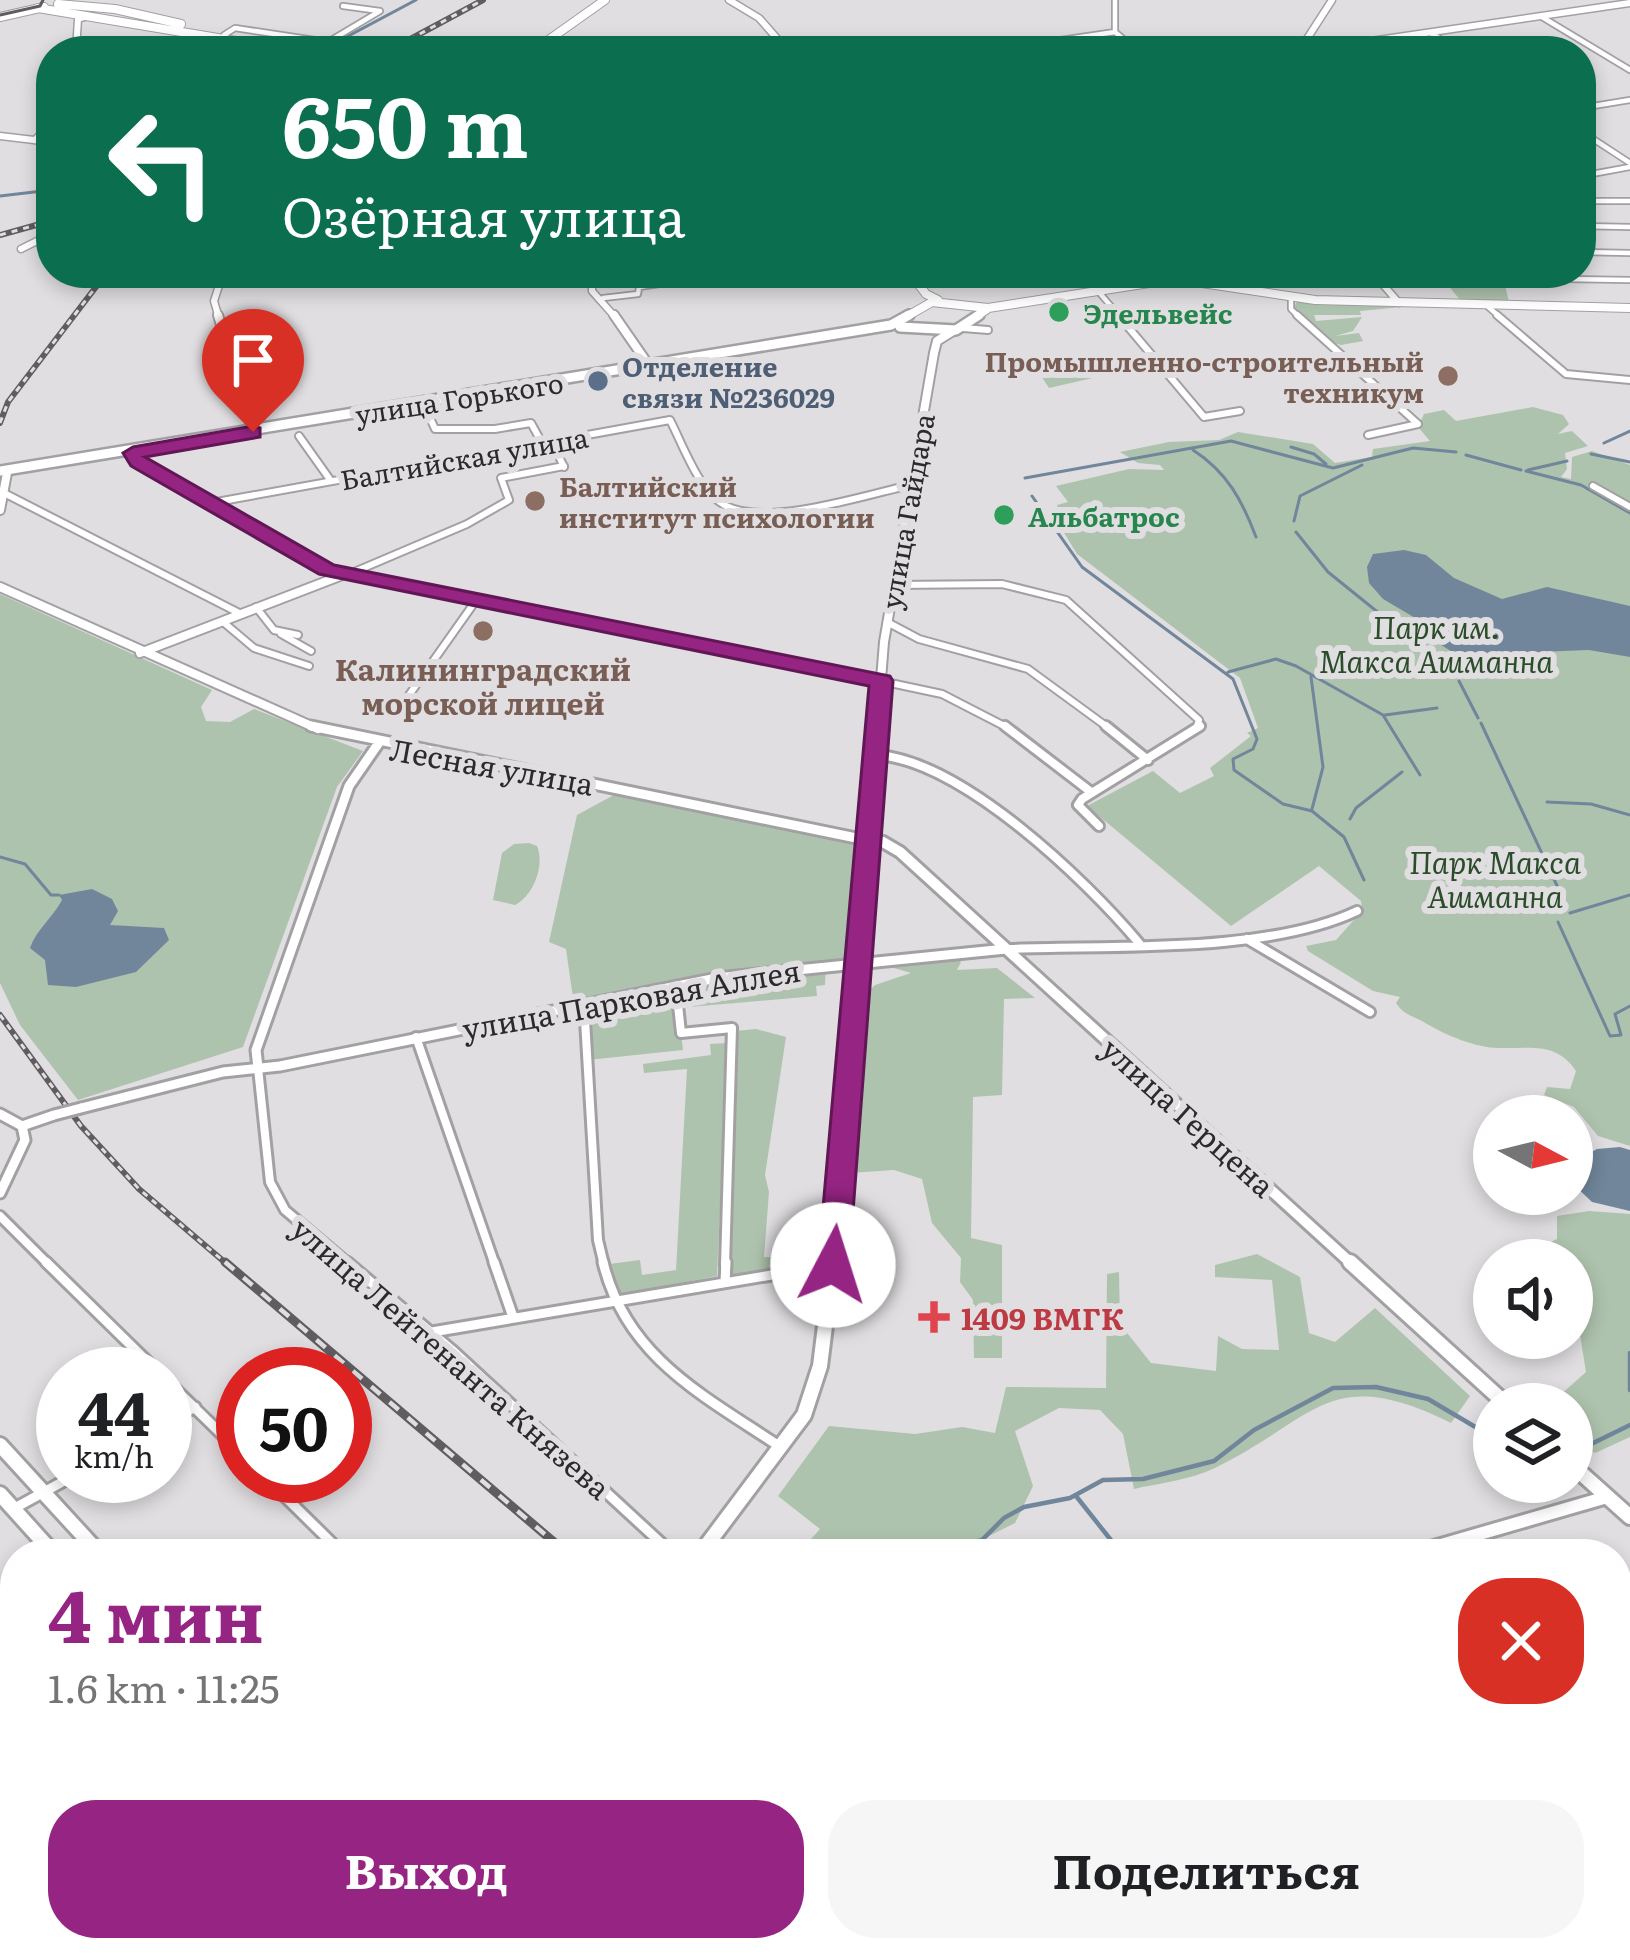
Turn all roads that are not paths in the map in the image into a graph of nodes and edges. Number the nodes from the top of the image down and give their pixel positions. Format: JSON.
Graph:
{"nodes":[{"id":1,"x":75,"y":0,"type":"edge"},
{"id":2,"x":609,"y":0,"type":"edge"},
{"id":3,"x":729,"y":0,"type":"edge"},
{"id":4,"x":1115,"y":0,"type":"edge"},
{"id":5,"x":1332,"y":0,"type":"edge"},
{"id":6,"x":84,"y":2,"type":"edge"},
{"id":7,"x":59,"y":3,"type":"edge"},
{"id":8,"x":1630,"y":3,"type":"edge"},
{"id":9,"x":344,"y":6,"type":"dead end"},
{"id":10,"x":137,"y":13,"type":"junction"},
{"id":11,"x":0,"y":14,"type":"edge"},
{"id":12,"x":90,"y":16,"type":"junction"},
{"id":13,"x":1542,"y":17,"type":"junction"},
{"id":14,"x":122,"y":21,"type":"junction"},
{"id":15,"x":1115,"y":32,"type":"junction"},
{"id":16,"x":1431,"y":33,"type":"junction"},
{"id":17,"x":224,"y":35,"type":"junction"},
{"id":18,"x":77,"y":36,"type":"edge"},
{"id":19,"x":209,"y":36,"type":"edge"},
{"id":20,"x":230,"y":36,"type":"edge"},
{"id":21,"x":288,"y":36,"type":"edge"},
{"id":22,"x":338,"y":36,"type":"edge"},
{"id":23,"x":558,"y":36,"type":"edge"},
{"id":24,"x":775,"y":36,"type":"edge"},
{"id":25,"x":1088,"y":36,"type":"edge"},
{"id":26,"x":1120,"y":36,"type":"edge"},
{"id":27,"x":1313,"y":36,"type":"edge"},
{"id":28,"x":1409,"y":36,"type":"edge"},
{"id":29,"x":1436,"y":36,"type":"edge"},
{"id":30,"x":1574,"y":36,"type":"edge"},
{"id":31,"x":1596,"y":50,"type":"edge"},
{"id":32,"x":1630,"y":70,"type":"edge"},
{"id":33,"x":1630,"y":100,"type":"edge"},
{"id":34,"x":1596,"y":106,"type":"edge"},
{"id":35,"x":0,"y":136,"type":"edge"},
{"id":36,"x":35,"y":140,"type":"edge"},
{"id":37,"x":1596,"y":141,"type":"edge"},
{"id":38,"x":1630,"y":165,"type":"edge"},
{"id":39,"x":1596,"y":173,"type":"edge"},
{"id":40,"x":1596,"y":200,"type":"edge"},
{"id":41,"x":1630,"y":200,"type":"edge"},
{"id":42,"x":1596,"y":226,"type":"edge"},
{"id":43,"x":1630,"y":227,"type":"edge"},
{"id":44,"x":36,"y":242,"type":"edge"},
{"id":45,"x":21,"y":249,"type":"dead end"},
{"id":46,"x":1596,"y":252,"type":"edge"},
{"id":47,"x":1630,"y":253,"type":"edge"},
{"id":48,"x":1596,"y":279,"type":"edge"},
{"id":49,"x":1630,"y":280,"type":"edge"},
{"id":50,"x":218,"y":288,"type":"edge"},
{"id":51,"x":592,"y":288,"type":"edge"},
{"id":52,"x":639,"y":288,"type":"edge"},
{"id":53,"x":911,"y":288,"type":"edge"},
{"id":54,"x":921,"y":288,"type":"edge"},
{"id":55,"x":1117,"y":288,"type":"edge"},
{"id":56,"x":1233,"y":288,"type":"edge"},
{"id":57,"x":1386,"y":288,"type":"edge"},
{"id":58,"x":1098,"y":291,"type":"junction"},
{"id":59,"x":1291,"y":297,"type":"junction"},
{"id":60,"x":603,"y":298,"type":"junction"},
{"id":61,"x":945,"y":302,"type":"junction"},
{"id":62,"x":1399,"y":303,"type":"junction"},
{"id":63,"x":1486,"y":304,"type":"junction"},
{"id":64,"x":1005,"y":306,"type":"junction"},
{"id":65,"x":964,"y":307,"type":"junction"},
{"id":66,"x":1630,"y":308,"type":"edge"},
{"id":67,"x":914,"y":311,"type":"junction"},
{"id":68,"x":923,"y":328,"type":"junction"},
{"id":69,"x":974,"y":329,"type":"junction"},
{"id":70,"x":937,"y":341,"type":"junction"},
{"id":71,"x":649,"y":365,"type":"junction"},
{"id":72,"x":1630,"y":380,"type":"edge"},
{"id":73,"x":423,"y":402,"type":"junction"},
{"id":74,"x":1240,"y":411,"type":"dead end"},
{"id":75,"x":253,"y":430,"type":"junction"},
{"id":76,"x":1368,"y":434,"type":"dead end"},
{"id":77,"x":299,"y":436,"type":"dead end"},
{"id":78,"x":552,"y":442,"type":"junction"},
{"id":79,"x":542,"y":444,"type":"junction"},
{"id":80,"x":132,"y":451,"type":"junction"},
{"id":81,"x":322,"y":468,"type":"junction"},
{"id":82,"x":3,"y":472,"type":"edge"},
{"id":83,"x":331,"y":481,"type":"junction"},
{"id":84,"x":910,"y":485,"type":"junction"},
{"id":85,"x":307,"y":486,"type":"junction"},
{"id":86,"x":1593,"y":486,"type":"dead end"},
{"id":87,"x":4,"y":493,"type":"junction"},
{"id":88,"x":212,"y":503,"type":"junction"},
{"id":89,"x":1630,"y":507,"type":"edge"},
{"id":90,"x":0,"y":510,"type":"edge"},
{"id":91,"x":346,"y":575,"type":"junction"},
{"id":92,"x":893,"y":585,"type":"junction"},
{"id":93,"x":0,"y":587,"type":"edge"},
{"id":94,"x":477,"y":599,"type":"junction"},
{"id":95,"x":256,"y":607,"type":"junction"},
{"id":96,"x":239,"y":613,"type":"junction"},
{"id":97,"x":221,"y":620,"type":"junction"},
{"id":98,"x":887,"y":622,"type":"junction"},
{"id":99,"x":274,"y":630,"type":"junction"},
{"id":100,"x":298,"y":635,"type":"dead end"},
{"id":101,"x":311,"y":651,"type":"dead end"},
{"id":102,"x":140,"y":653,"type":"junction"},
{"id":103,"x":309,"y":666,"type":"dead end"},
{"id":104,"x":881,"y":681,"type":"junction"},
{"id":105,"x":402,"y":705,"type":"dead end"},
{"id":106,"x":379,"y":744,"type":"junction"},
{"id":107,"x":878,"y":754,"type":"junction"},
{"id":108,"x":1148,"y":760,"type":"junction"},
{"id":109,"x":1091,"y":792,"type":"junction"},
{"id":110,"x":1099,"y":826,"type":"dead end"},
{"id":111,"x":866,"y":840,"type":"junction"},
{"id":112,"x":1357,"y":910,"type":"dead end"},
{"id":113,"x":1246,"y":939,"type":"junction"},
{"id":114,"x":1139,"y":944,"type":"junction"},
{"id":115,"x":1006,"y":949,"type":"junction"},
{"id":116,"x":858,"y":961,"type":"junction"},
{"id":117,"x":676,"y":986,"type":"junction"},
{"id":118,"x":584,"y":1003,"type":"junction"},
{"id":119,"x":1370,"y":1012,"type":"dead end"},
{"id":120,"x":416,"y":1036,"type":"junction"},
{"id":121,"x":258,"y":1068,"type":"junction"},
{"id":122,"x":0,"y":1114,"type":"edge"},
{"id":123,"x":22,"y":1126,"type":"junction"},
{"id":124,"x":0,"y":1193,"type":"edge"},
{"id":125,"x":0,"y":1216,"type":"edge"},
{"id":126,"x":833,"y":1265,"type":"junction"},
{"id":127,"x":725,"y":1282,"type":"junction"},
{"id":128,"x":612,"y":1300,"type":"junction"},
{"id":129,"x":513,"y":1318,"type":"junction"},
{"id":130,"x":430,"y":1332,"type":"junction"},
{"id":131,"x":133,"y":1347,"type":"edge"},
{"id":132,"x":1483,"y":1383,"type":"edge"},
{"id":133,"x":194,"y":1407,"type":"edge"},
{"id":134,"x":216,"y":1429,"type":"edge"},
{"id":135,"x":0,"y":1445,"type":"edge"},
{"id":136,"x":783,"y":1449,"type":"junction"},
{"id":137,"x":36,"y":1483,"type":"edge"},
{"id":138,"x":1593,"y":1484,"type":"edge"},
{"id":139,"x":0,"y":1495,"type":"edge"},
{"id":140,"x":36,"y":1496,"type":"edge"},
{"id":141,"x":1607,"y":1497,"type":"junction"},
{"id":142,"x":54,"y":1503,"type":"edge"},
{"id":143,"x":291,"y":1503,"type":"edge"},
{"id":144,"x":13,"y":1509,"type":"junction"},
{"id":145,"x":1630,"y":1517,"type":"edge"},
{"id":146,"x":40,"y":1539,"type":"edge"},
{"id":147,"x":86,"y":1539,"type":"edge"},
{"id":148,"x":328,"y":1539,"type":"edge"},
{"id":149,"x":657,"y":1539,"type":"edge"},
{"id":150,"x":712,"y":1539,"type":"edge"},
{"id":151,"x":1462,"y":1539,"type":"edge"}],
"edges":[{"from":1,"to":7,"type":"main road"},
{"from":2,"to":23,"type":"main road"},
{"from":3,"to":24,"type":"street"},
{"from":4,"to":15,"type":"street"},
{"from":5,"to":27,"type":"main road"},
{"from":6,"to":7,"type":"main road"},
{"from":6,"to":10,"type":"main road"},
{"from":7,"to":11,"type":"main road"},
{"from":7,"to":11,"type":"main road"},
{"from":7,"to":12,"type":"main road"},
{"from":8,"to":13,"type":"street"},
{"from":9,"to":22,"type":"street"},
{"from":10,"to":14,"type":"main road"},
{"from":10,"to":17,"type":"main road"},
{"from":12,"to":14,"type":"main road"},
{"from":12,"to":18,"type":"street"},
{"from":13,"to":16,"type":"street"},
{"from":13,"to":30,"type":"street"},
{"from":14,"to":19,"type":"main road"},
{"from":15,"to":25,"type":"street"},
{"from":15,"to":26,"type":"street"},
{"from":16,"to":28,"type":"street"},
{"from":16,"to":29,"type":"street"},
{"from":17,"to":20,"type":"main road"},
{"from":17,"to":21,"type":"street"},
{"from":31,"to":32,"type":"street"},
{"from":33,"to":34,"type":"street"},
{"from":35,"to":36,"type":"main road"},
{"from":37,"to":38,"type":"street"},
{"from":38,"to":39,"type":"street"},
{"from":40,"to":41,"type":"street"},
{"from":42,"to":43,"type":"street"},
{"from":44,"to":45,"type":"street"},
{"from":46,"to":47,"type":"street"},
{"from":48,"to":49,"type":"street"},
{"from":50,"to":75,"type":"main road"},
{"from":51,"to":60,"type":"street"},
{"from":52,"to":60,"type":"street"},
{"from":53,"to":67,"type":"main road"},
{"from":54,"to":61,"type":"main road"},
{"from":55,"to":58,"type":"main road","name":"улица Горького"},
{"from":56,"to":59,"type":"main road","name":"улица Горького"},
{"from":57,"to":62,"type":"main road"},
{"from":58,"to":64,"type":"main road","name":"улица Горького"},
{"from":58,"to":74,"type":"street"},
{"from":59,"to":62,"type":"main road","name":"улица Горького"},
{"from":59,"to":76,"type":"street"},
{"from":60,"to":71,"type":"street"},
{"from":61,"to":65,"type":"main road","name":"улица Горького"},
{"from":61,"to":67,"type":"main road","name":"улица Горького"},
{"from":62,"to":63,"type":"main road","name":"улица Горького"},
{"from":63,"to":66,"type":"main road","name":"улица Горького"},
{"from":63,"to":72,"type":"street"},
{"from":64,"to":65,"type":"main road","name":"улица Горького"},
{"from":64,"to":69,"type":"main road","name":"улица Горького"},
{"from":65,"to":69,"type":"main road"},
{"from":67,"to":68,"type":"main road"},
{"from":67,"to":71,"type":"main road","name":"улица Горького"},
{"from":68,"to":69,"type":"main road","name":"улица Горького"},
{"from":68,"to":70,"type":"main road"},
{"from":68,"to":71,"type":"main road","name":"улица Горького"},
{"from":69,"to":70,"type":"main road"},
{"from":70,"to":84,"type":"main road","name":"улица Гайдара"},
{"from":71,"to":73,"type":"main road","name":"улица Горького"},
{"from":71,"to":75,"type":"main road","name":"улица Горького"},
{"from":73,"to":75,"type":"main road","name":"улица Горького"},
{"from":73,"to":79,"type":"street"},
{"from":75,"to":80,"type":"main road","name":"улица Горького"},
{"from":77,"to":81,"type":"street"},
{"from":78,"to":79,"type":"street","name":"Балтийская улица"},
{"from":78,"to":84,"type":"street","name":"Балтийская улица"},
{"from":78,"to":91,"type":"street"},
{"from":79,"to":83,"type":"street","name":"Балтийская улица"},
{"from":80,"to":82,"type":"main road","name":"улица Горького"},
{"from":80,"to":88,"type":"street"},
{"from":81,"to":83,"type":"street"},
{"from":81,"to":85,"type":"street"},
{"from":82,"to":87,"type":"street"},
{"from":83,"to":85,"type":"street","name":"Балтийская улица"},
{"from":84,"to":92,"type":"main road","name":"улица Гайдара"},
{"from":85,"to":88,"type":"street","name":"Балтийская улица"},
{"from":86,"to":89,"type":"street"},
{"from":87,"to":90,"type":"street"},
{"from":87,"to":96,"type":"street"},
{"from":88,"to":91,"type":"street"},
{"from":91,"to":94,"type":"street"},
{"from":91,"to":95,"type":"street"},
{"from":92,"to":98,"type":"main road","name":"улица Гайдара"},
{"from":92,"to":108,"type":"street"},
{"from":93,"to":102,"type":"street","name":"Лесная улица"},
{"from":94,"to":104,"type":"street"},
{"from":94,"to":105,"type":"street"},
{"from":95,"to":96,"type":"street"},
{"from":95,"to":99,"type":"street"},
{"from":96,"to":97,"type":"street"},
{"from":97,"to":102,"type":"street"},
{"from":97,"to":103,"type":"street"},
{"from":98,"to":104,"type":"main road","name":"улица Гайдара"},
{"from":98,"to":108,"type":"street"},
{"from":99,"to":100,"type":"street"},
{"from":99,"to":101,"type":"street"},
{"from":102,"to":106,"type":"street","name":"Лесная улица"},
{"from":104,"to":107,"type":"main road","name":"улица Гайдара"},
{"from":104,"to":109,"type":"street"},
{"from":106,"to":111,"type":"street","name":"Лесная улица"},
{"from":106,"to":121,"type":"street"},
{"from":107,"to":111,"type":"main road","name":"улица Гайдара"},
{"from":107,"to":114,"type":"street"},
{"from":108,"to":109,"type":"street"},
{"from":109,"to":110,"type":"street"},
{"from":111,"to":115,"type":"main road","name":"улица Герцена"},
{"from":111,"to":116,"type":"main road","name":"улица Гайдара"},
{"from":112,"to":113,"type":"street","name":"улица Парковая Аллея"},
{"from":113,"to":114,"type":"street","name":"улица Парковая Аллея"},
{"from":113,"to":119,"type":"street"},
{"from":114,"to":115,"type":"street","name":"улица Парковая Аллея"},
{"from":115,"to":116,"type":"street","name":"улица Парковая Аллея"},
{"from":115,"to":132,"type":"main road","name":"улица Герцена"},
{"from":116,"to":117,"type":"street","name":"улица Парковая Аллея"},
{"from":116,"to":126,"type":"main road","name":"улица Гайдара"},
{"from":117,"to":118,"type":"street","name":"улица Парковая Аллея"},
{"from":117,"to":127,"type":"street"},
{"from":118,"to":120,"type":"street","name":"улица Парковая Аллея"},
{"from":118,"to":128,"type":"street"},
{"from":120,"to":121,"type":"street","name":"улица Парковая Аллея"},
{"from":120,"to":129,"type":"street"},
{"from":121,"to":123,"type":"street","name":"улица Парковая Аллея","bridge":true},
{"from":121,"to":130,"type":"street","name":"улица Лейтенанта Князева"},
{"from":122,"to":123,"type":"street"},
{"from":123,"to":124,"type":"street"},
{"from":125,"to":131,"type":"street"},
{"from":126,"to":127,"type":"street"},
{"from":126,"to":136,"type":"main road","name":"улица Гайдара"},
{"from":127,"to":128,"type":"street"},
{"from":128,"to":129,"type":"street"},
{"from":128,"to":136,"type":"street"},
{"from":129,"to":130,"type":"street"},
{"from":130,"to":149,"type":"street","name":"улица Лейтенанта Князева"},
{"from":133,"to":134,"type":"street"},
{"from":135,"to":137,"type":"main road"},
{"from":136,"to":150,"type":"main road","name":"улица Гайдара"},
{"from":138,"to":141,"type":"main road"},
{"from":139,"to":144,"type":"main road"},
{"from":140,"to":144,"type":"street"},
{"from":141,"to":145,"type":"main road"},
{"from":141,"to":151,"type":"street"},
{"from":142,"to":147,"type":"main road"},
{"from":143,"to":148,"type":"street"},
{"from":144,"to":146,"type":"main road"}]}
